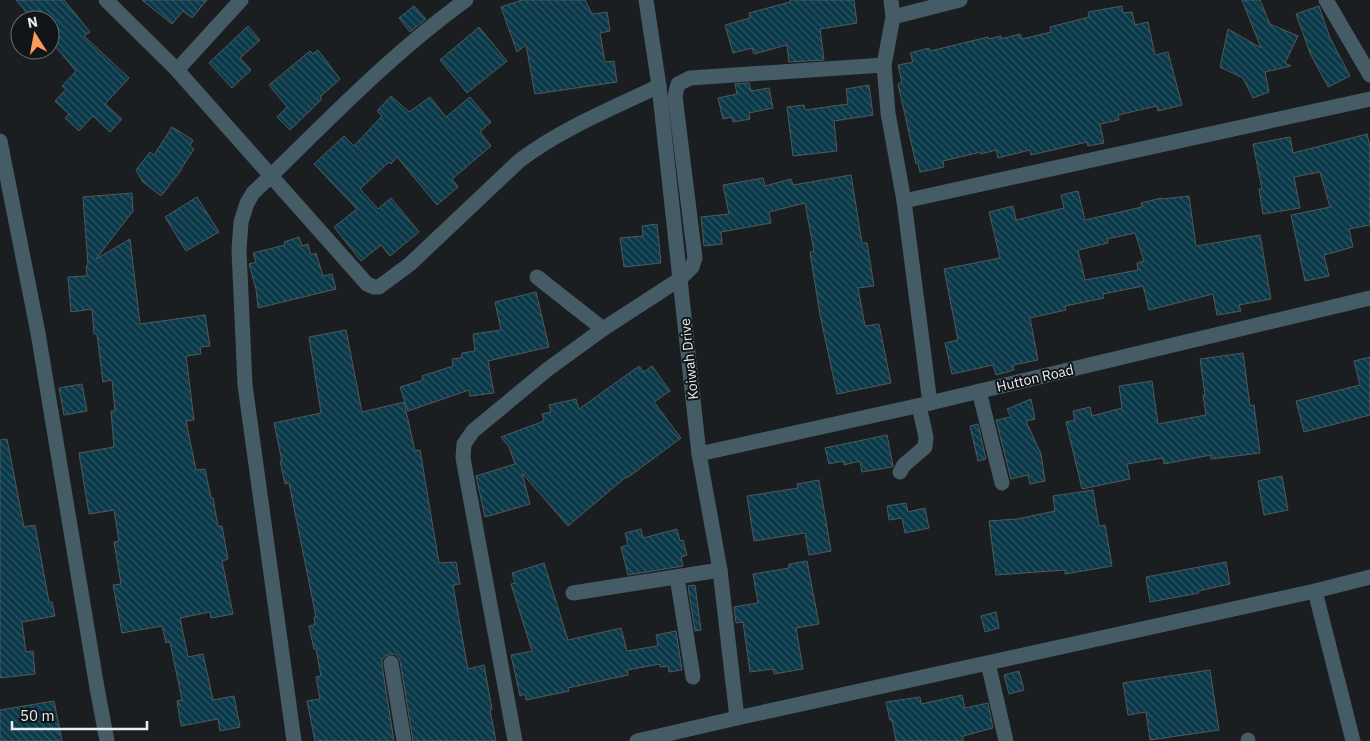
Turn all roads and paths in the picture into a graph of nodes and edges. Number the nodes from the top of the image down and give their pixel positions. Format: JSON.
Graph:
{"nodes":[{"id":1,"x":106,"y":0,"type":"edge"},
{"id":2,"x":241,"y":0,"type":"edge"},
{"id":3,"x":466,"y":0,"type":"edge"},
{"id":4,"x":646,"y":0,"type":"edge"},
{"id":5,"x":891,"y":0,"type":"edge"},
{"id":6,"x":960,"y":0,"type":"edge"},
{"id":7,"x":1326,"y":0,"type":"edge"},
{"id":8,"x":893,"y":17,"type":"junction"},
{"id":9,"x":884,"y":65,"type":"junction"},
{"id":10,"x":177,"y":70,"type":"junction"},
{"id":11,"x":1370,"y":75,"type":"edge"},
{"id":12,"x":659,"y":86,"type":"junction"},
{"id":13,"x":1370,"y":99,"type":"edge"},
{"id":14,"x":0,"y":141,"type":"edge"},
{"id":15,"x":271,"y":176,"type":"junction"},
{"id":16,"x":687,"y":191,"type":"junction"},
{"id":17,"x":671,"y":195,"type":"junction"},
{"id":18,"x":904,"y":202,"type":"junction"},
{"id":19,"x":537,"y":277,"type":"dead end"},
{"id":20,"x":680,"y":279,"type":"junction"},
{"id":21,"x":1370,"y":298,"type":"edge"},
{"id":22,"x":603,"y":329,"type":"junction"},
{"id":23,"x":979,"y":392,"type":"junction"},
{"id":24,"x":925,"y":405,"type":"junction"},
{"id":25,"x":699,"y":454,"type":"junction"},
{"id":26,"x":900,"y":472,"type":"dead end"},
{"id":27,"x":1002,"y":483,"type":"dead end"},
{"id":28,"x":720,"y":570,"type":"junction"},
{"id":29,"x":678,"y":577,"type":"junction"},
{"id":30,"x":1370,"y":577,"type":"edge"},
{"id":31,"x":1314,"y":591,"type":"junction"},
{"id":32,"x":573,"y":593,"type":"dead end"},
{"id":33,"x":988,"y":662,"type":"junction"},
{"id":34,"x":391,"y":663,"type":"dead end"},
{"id":35,"x":693,"y":677,"type":"dead end"},
{"id":36,"x":737,"y":718,"type":"junction"},
{"id":37,"x":107,"y":741,"type":"edge"},
{"id":38,"x":294,"y":741,"type":"edge"},
{"id":39,"x":404,"y":741,"type":"edge"},
{"id":40,"x":516,"y":741,"type":"edge"},
{"id":41,"x":637,"y":741,"type":"edge"},
{"id":42,"x":1006,"y":741,"type":"edge"},
{"id":43,"x":1353,"y":741,"type":"edge"}],
"edges":[{"from":1,"to":10,"type":"street"},
{"from":2,"to":10,"type":"street"},
{"from":3,"to":15,"type":"street"},
{"from":4,"to":12,"type":"street","name":"Koiwah Drive"},
{"from":5,"to":8,"type":"street"},
{"from":6,"to":8,"type":"street"},
{"from":7,"to":11,"type":"street"},
{"from":8,"to":9,"type":"street"},
{"from":9,"to":16,"type":"street"},
{"from":9,"to":18,"type":"street"},
{"from":10,"to":15,"type":"street"},
{"from":12,"to":15,"type":"street"},
{"from":12,"to":17,"type":"street","name":"Koiwah Drive"},
{"from":13,"to":18,"type":"street"},
{"from":14,"to":37,"type":"street"},
{"from":15,"to":38,"type":"street"},
{"from":16,"to":17,"type":"street"},
{"from":16,"to":20,"type":"street"},
{"from":17,"to":20,"type":"street","name":"Koiwah Drive"},
{"from":18,"to":24,"type":"street"},
{"from":19,"to":22,"type":"street"},
{"from":20,"to":22,"type":"street"},
{"from":20,"to":25,"type":"street","name":"Koiwah Drive"},
{"from":21,"to":23,"type":"street","name":"Hutton Road"},
{"from":22,"to":40,"type":"street"},
{"from":23,"to":24,"type":"street","name":"Hutton Road"},
{"from":23,"to":27,"type":"street"},
{"from":24,"to":25,"type":"street","name":"Hutton Road"},
{"from":24,"to":26,"type":"street"},
{"from":25,"to":28,"type":"street","name":"Koiwah Drive"},
{"from":28,"to":29,"type":"street"},
{"from":28,"to":36,"type":"street","name":"Koiwah Drive"},
{"from":29,"to":32,"type":"street"},
{"from":29,"to":35,"type":"street"},
{"from":30,"to":31,"type":"street"},
{"from":31,"to":33,"type":"street"},
{"from":31,"to":43,"type":"street"},
{"from":33,"to":36,"type":"street"},
{"from":33,"to":42,"type":"street"},
{"from":34,"to":39,"type":"street"},
{"from":36,"to":41,"type":"street"}]}
